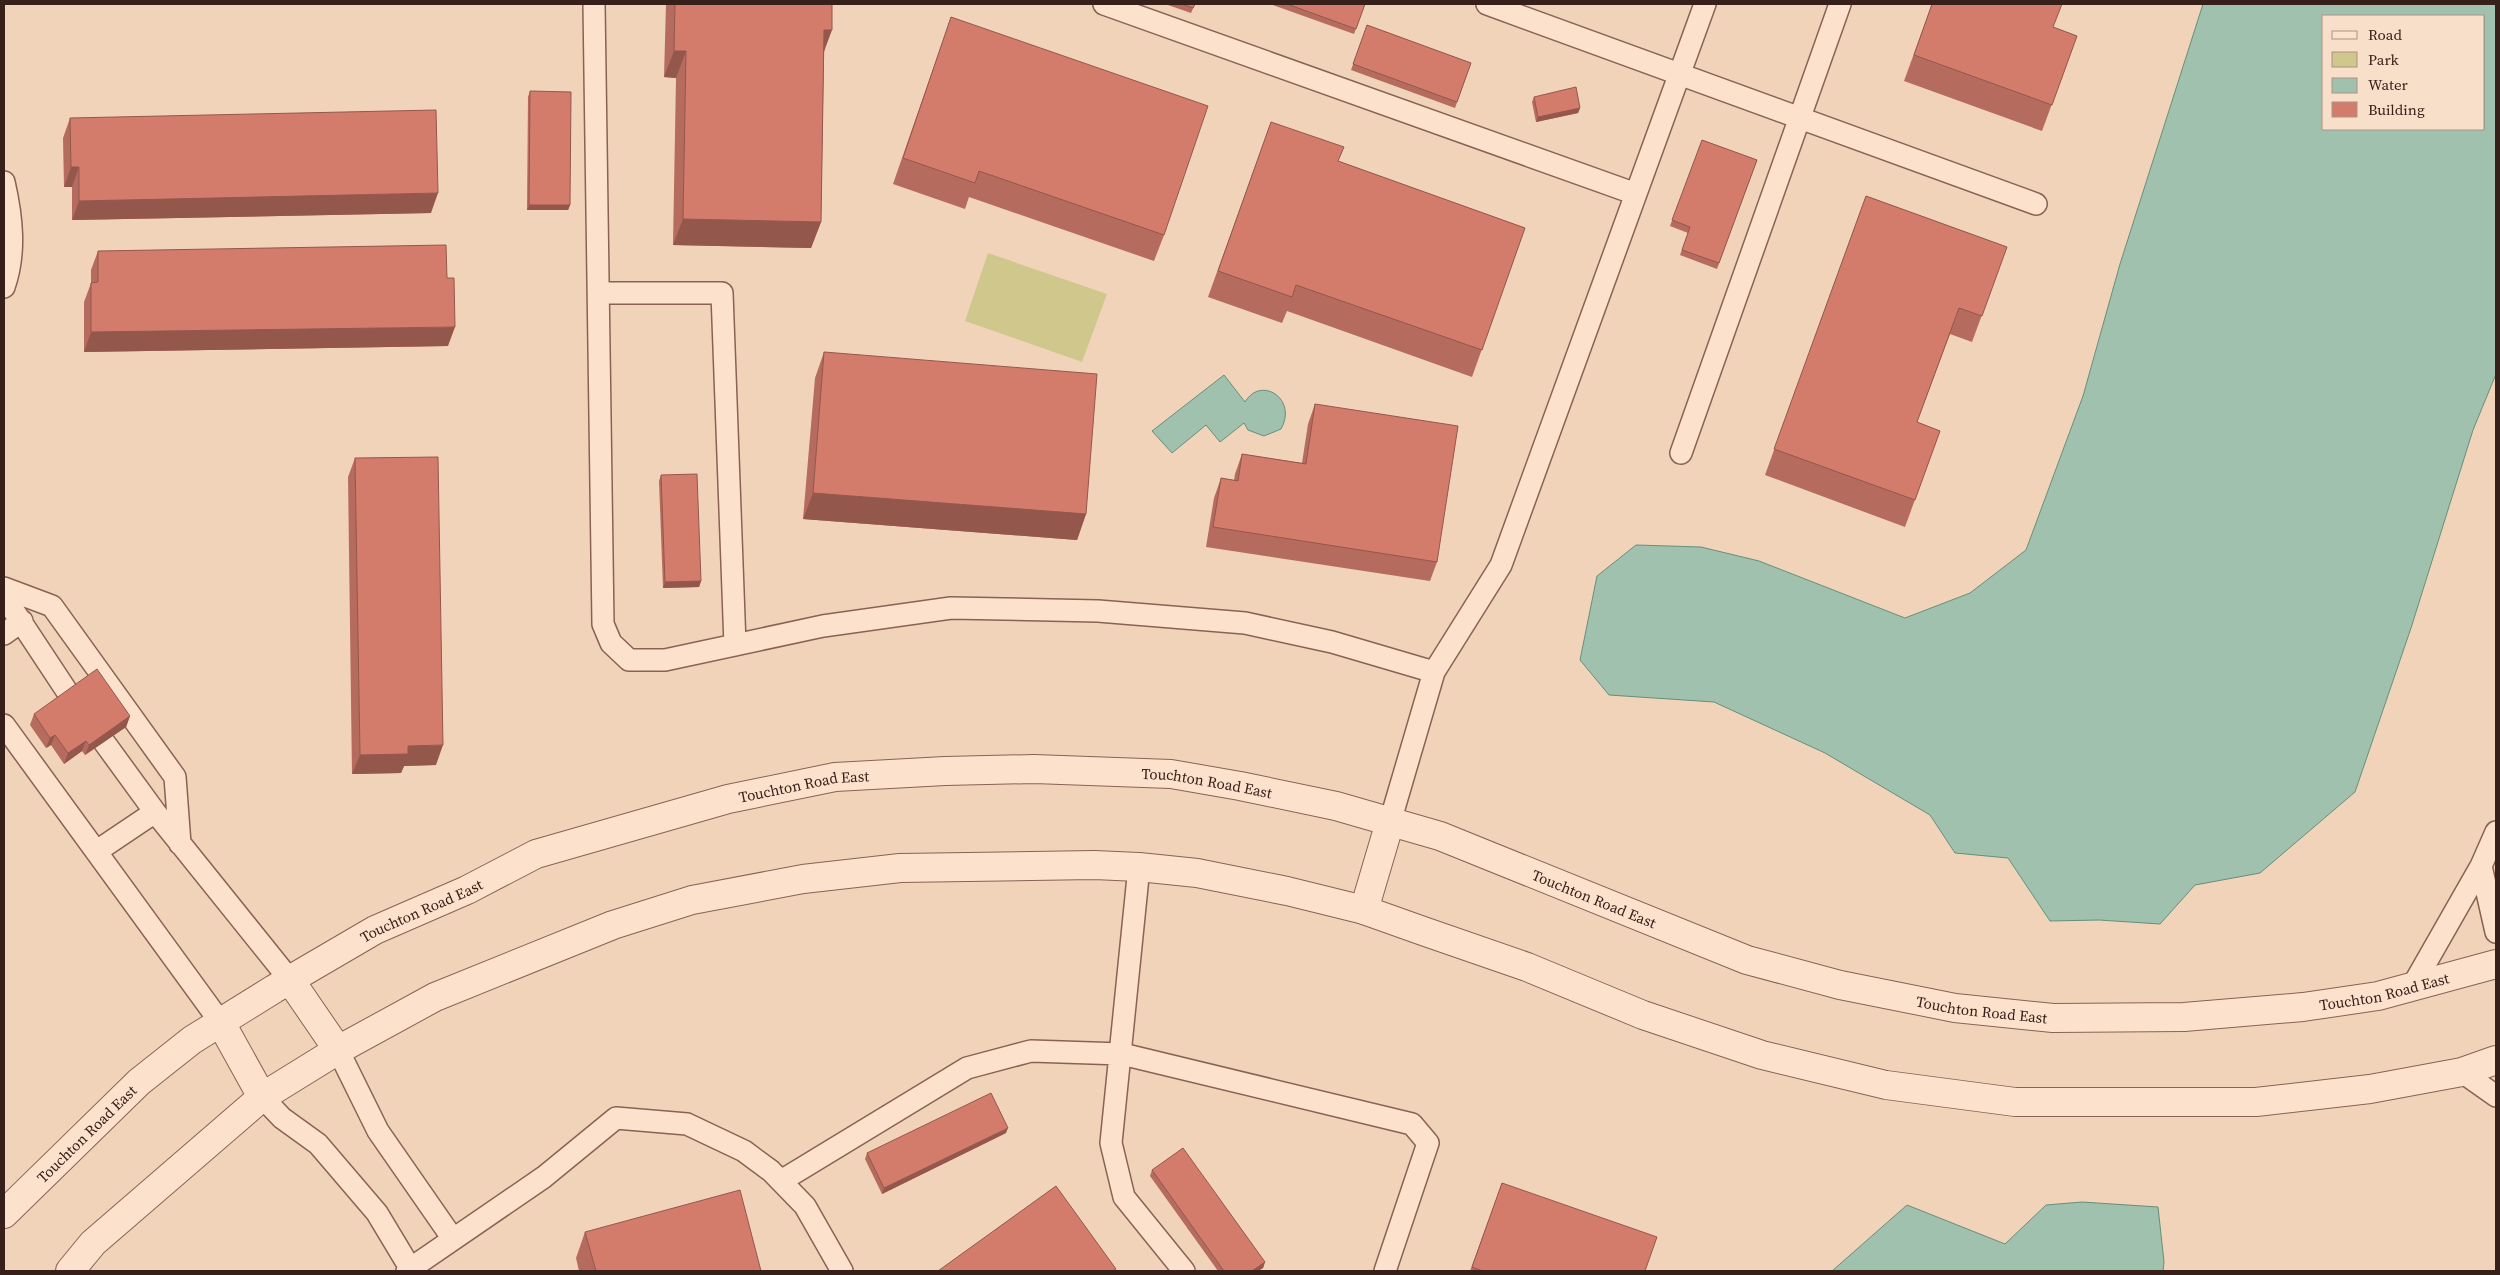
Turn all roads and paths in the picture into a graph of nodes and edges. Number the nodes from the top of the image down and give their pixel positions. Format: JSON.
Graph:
{"nodes":[{"id":1,"x":594,"y":4,"type":"edge"},
{"id":2,"x":1104,"y":4,"type":"edge"},
{"id":3,"x":1487,"y":4,"type":"edge"},
{"id":4,"x":1705,"y":4,"type":"edge"},
{"id":5,"x":1840,"y":4,"type":"edge"},
{"id":6,"x":1680,"y":74,"type":"junction"},
{"id":7,"x":1799,"y":118,"type":"junction"},
{"id":8,"x":4,"y":182,"type":"edge"},
{"id":9,"x":1636,"y":194,"type":"junction"},
{"id":10,"x":2036,"y":204,"type":"dead end"},
{"id":11,"x":4,"y":287,"type":"edge"},
{"id":12,"x":599,"y":292,"type":"junction"},
{"id":13,"x":1681,"y":453,"type":"dead end"},
{"id":14,"x":4,"y":588,"type":"edge"},
{"id":15,"x":4,"y":596,"type":"edge"},
{"id":16,"x":22,"y":621,"type":"junction"},
{"id":17,"x":4,"y":634,"type":"edge"},
{"id":18,"x":735,"y":645,"type":"junction"},
{"id":19,"x":1434,"y":672,"type":"junction"},
{"id":20,"x":70,"y":696,"type":"edge"},
{"id":21,"x":4,"y":725,"type":"edge"},
{"id":22,"x":104,"y":742,"type":"edge"},
{"id":23,"x":155,"y":812,"type":"junction"},
{"id":24,"x":1390,"y":822,"type":"junction"},
{"id":25,"x":2496,"y":832,"type":"edge"},
{"id":26,"x":180,"y":844,"type":"junction"},
{"id":27,"x":97,"y":851,"type":"junction"},
{"id":28,"x":2481,"y":866,"type":"junction"},
{"id":29,"x":1138,"y":867,"type":"junction"},
{"id":30,"x":1364,"y":910,"type":"junction"},
{"id":31,"x":2496,"y":932,"type":"edge"},
{"id":32,"x":2496,"y":964,"type":"edge"},
{"id":33,"x":290,"y":980,"type":"junction"},
{"id":34,"x":2412,"y":987,"type":"junction"},
{"id":35,"x":221,"y":1023,"type":"junction"},
{"id":36,"x":338,"y":1050,"type":"junction"},
{"id":37,"x":1122,"y":1054,"type":"junction"},
{"id":38,"x":2496,"y":1060,"type":"edge"},
{"id":39,"x":2462,"y":1072,"type":"junction"},
{"id":40,"x":2496,"y":1096,"type":"edge"},
{"id":41,"x":262,"y":1097,"type":"junction"},
{"id":42,"x":781,"y":1181,"type":"junction"},
{"id":43,"x":4,"y":1214,"type":"edge"},
{"id":44,"x":453,"y":1239,"type":"junction"},
{"id":45,"x":408,"y":1270,"type":"edge"},
{"id":46,"x":70,"y":1271,"type":"edge"},
{"id":47,"x":842,"y":1271,"type":"edge"},
{"id":48,"x":1184,"y":1271,"type":"edge"},
{"id":49,"x":1385,"y":1271,"type":"edge"}],
"edges":[{"from":1,"to":12,"type":"lane"},
{"from":2,"to":9,"type":"lane"},
{"from":3,"to":6,"type":"lane"},
{"from":4,"to":6,"type":"lane"},
{"from":5,"to":7,"type":"lane"},
{"from":6,"to":7,"type":"lane"},
{"from":6,"to":9,"type":"lane"},
{"from":7,"to":10,"type":"lane"},
{"from":7,"to":13,"type":"lane"},
{"from":8,"to":11,"type":"lane"},
{"from":9,"to":19,"type":"lane"},
{"from":12,"to":18,"type":"lane"},
{"from":12,"to":18,"type":"lane"},
{"from":14,"to":26,"type":"lane"},
{"from":15,"to":16,"type":"lane"},
{"from":16,"to":17,"type":"lane"},
{"from":16,"to":20,"type":"lane"},
{"from":18,"to":19,"type":"lane"},
{"from":19,"to":24,"type":"lane"},
{"from":21,"to":27,"type":"lane"},
{"from":22,"to":23,"type":"lane"},
{"from":23,"to":26,"type":"lane"},
{"from":23,"to":27,"type":"lane"},
{"from":24,"to":30,"type":"street"},
{"from":24,"to":33,"type":"street","name":"Touchton Road East"},
{"from":24,"to":34,"type":"street","name":"Touchton Road East"},
{"from":25,"to":28,"type":"lane"},
{"from":26,"to":33,"type":"lane"},
{"from":27,"to":35,"type":"lane"},
{"from":28,"to":31,"type":"lane"},
{"from":28,"to":34,"type":"lane"},
{"from":29,"to":30,"type":"street"},
{"from":29,"to":36,"type":"street"},
{"from":29,"to":37,"type":"lane"},
{"from":30,"to":39,"type":"street"},
{"from":32,"to":34,"type":"street","name":"Touchton Road East"},
{"from":33,"to":35,"type":"street","name":"Touchton Road East"},
{"from":33,"to":36,"type":"street"},
{"from":35,"to":41,"type":"street"},
{"from":35,"to":43,"type":"street","name":"Touchton Road East"},
{"from":36,"to":41,"type":"street"},
{"from":36,"to":44,"type":"lane"},
{"from":37,"to":42,"type":"lane"},
{"from":37,"to":48,"type":"lane"},
{"from":37,"to":49,"type":"lane"},
{"from":38,"to":39,"type":"street"},
{"from":39,"to":40,"type":"lane"},
{"from":41,"to":45,"type":"lane"},
{"from":41,"to":46,"type":"street"},
{"from":42,"to":44,"type":"lane"},
{"from":42,"to":47,"type":"lane"},
{"from":44,"to":45,"type":"lane"}]}
